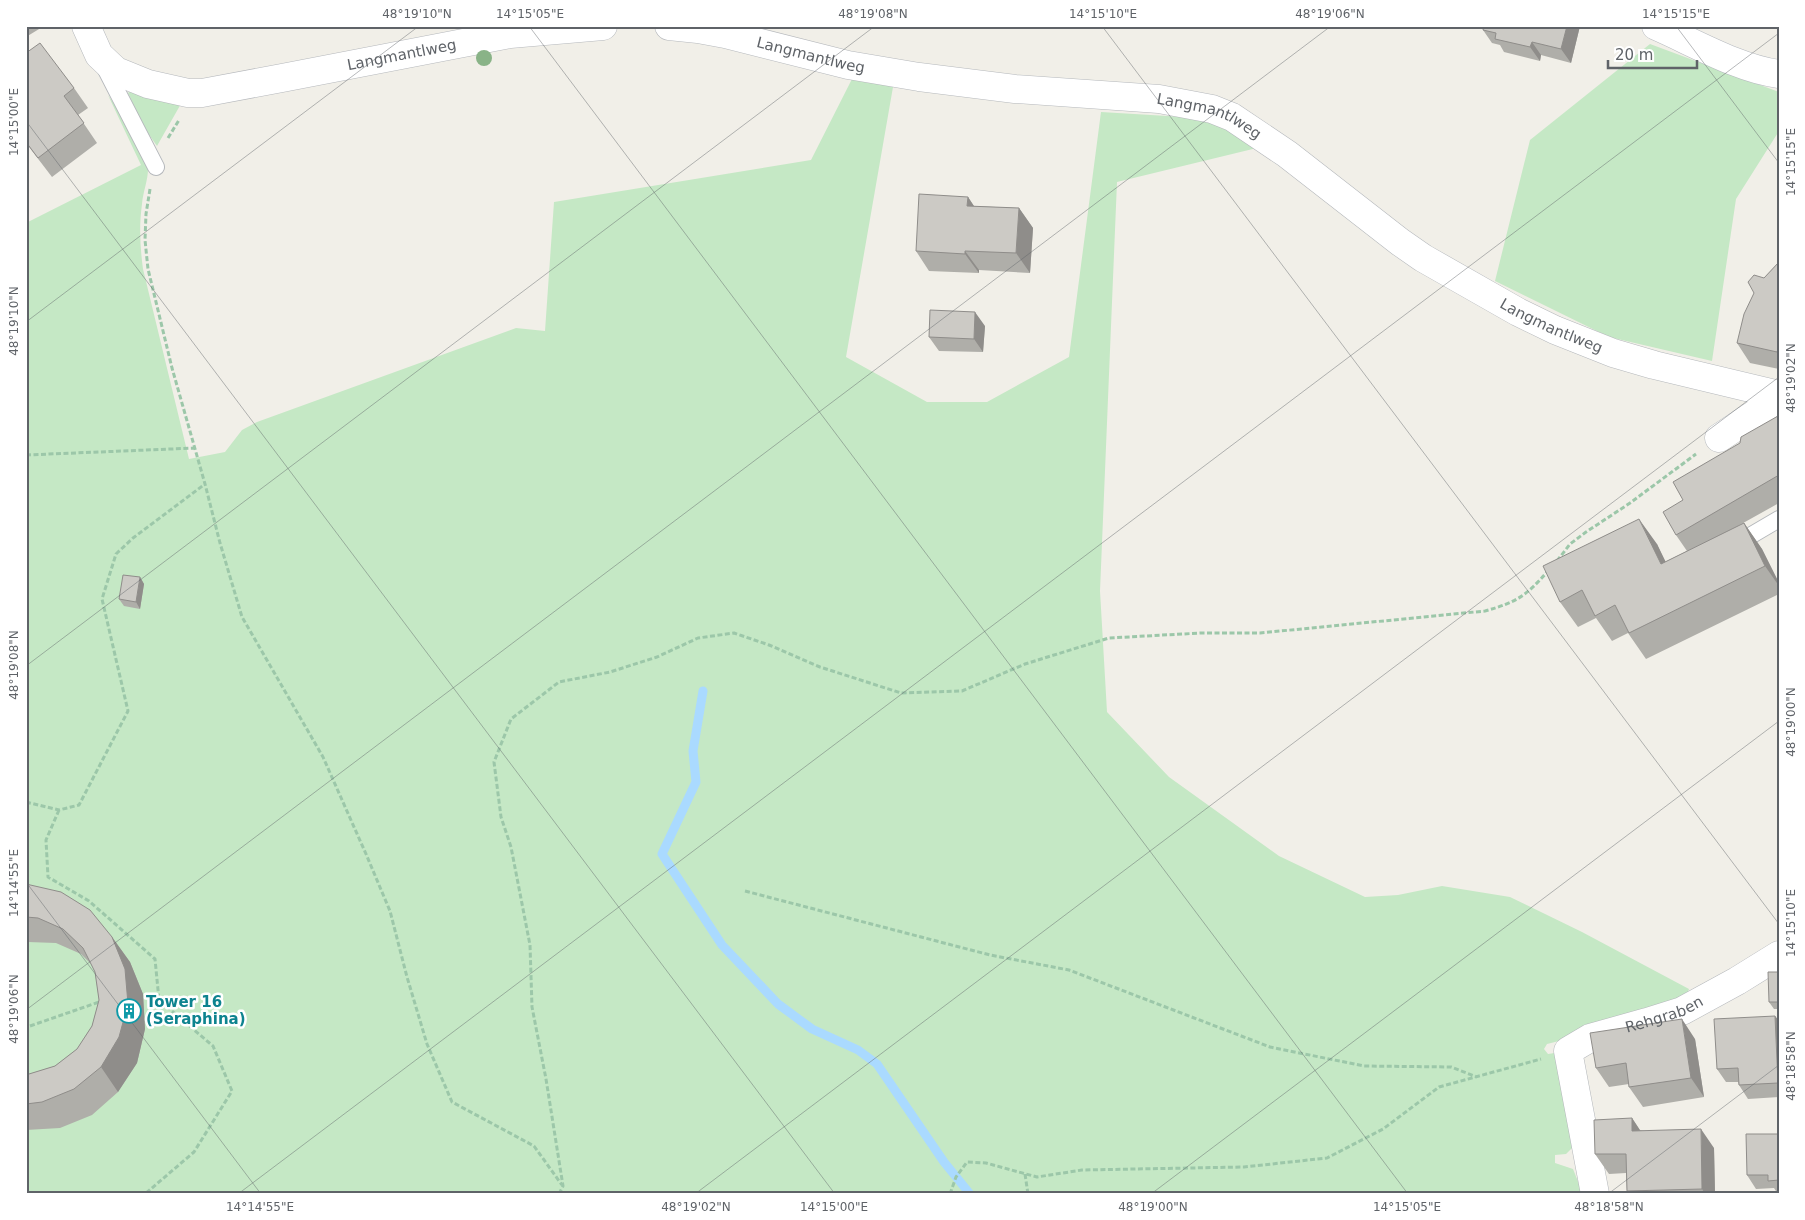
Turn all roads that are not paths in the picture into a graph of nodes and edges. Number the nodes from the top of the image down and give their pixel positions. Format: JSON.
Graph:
{"nodes":[{"id":1,"x":603,"y":26,"type":"edge"},
{"id":2,"x":669,"y":26,"type":"edge"},
{"id":3,"x":1656,"y":26,"type":"edge"},
{"id":4,"x":91,"y":38,"type":"edge"},
{"id":5,"x":1779,"y":74,"type":"edge"},
{"id":6,"x":156,"y":167,"type":"road end"},
{"id":7,"x":1779,"y":396,"type":"edge"},
{"id":8,"x":1719,"y":438,"type":"road end"},
{"id":9,"x":1779,"y":519,"type":"edge"},
{"id":10,"x":1719,"y":554,"type":"edge"},
{"id":11,"x":1779,"y":955,"type":"edge"},
{"id":12,"x":1595,"y":1194,"type":"edge"}],
"edges":[{"from":1,"to":4,"type":"street","name":"Langmantlweg"},
{"from":2,"to":7,"type":"street","name":"Langmantlweg"},
{"from":3,"to":5,"type":"street"},
{"from":4,"to":6,"type":"lane"},
{"from":7,"to":8,"type":"street"},
{"from":9,"to":10,"type":"lane"},
{"from":11,"to":12,"type":"street","name":"Rehgraben"}]}
